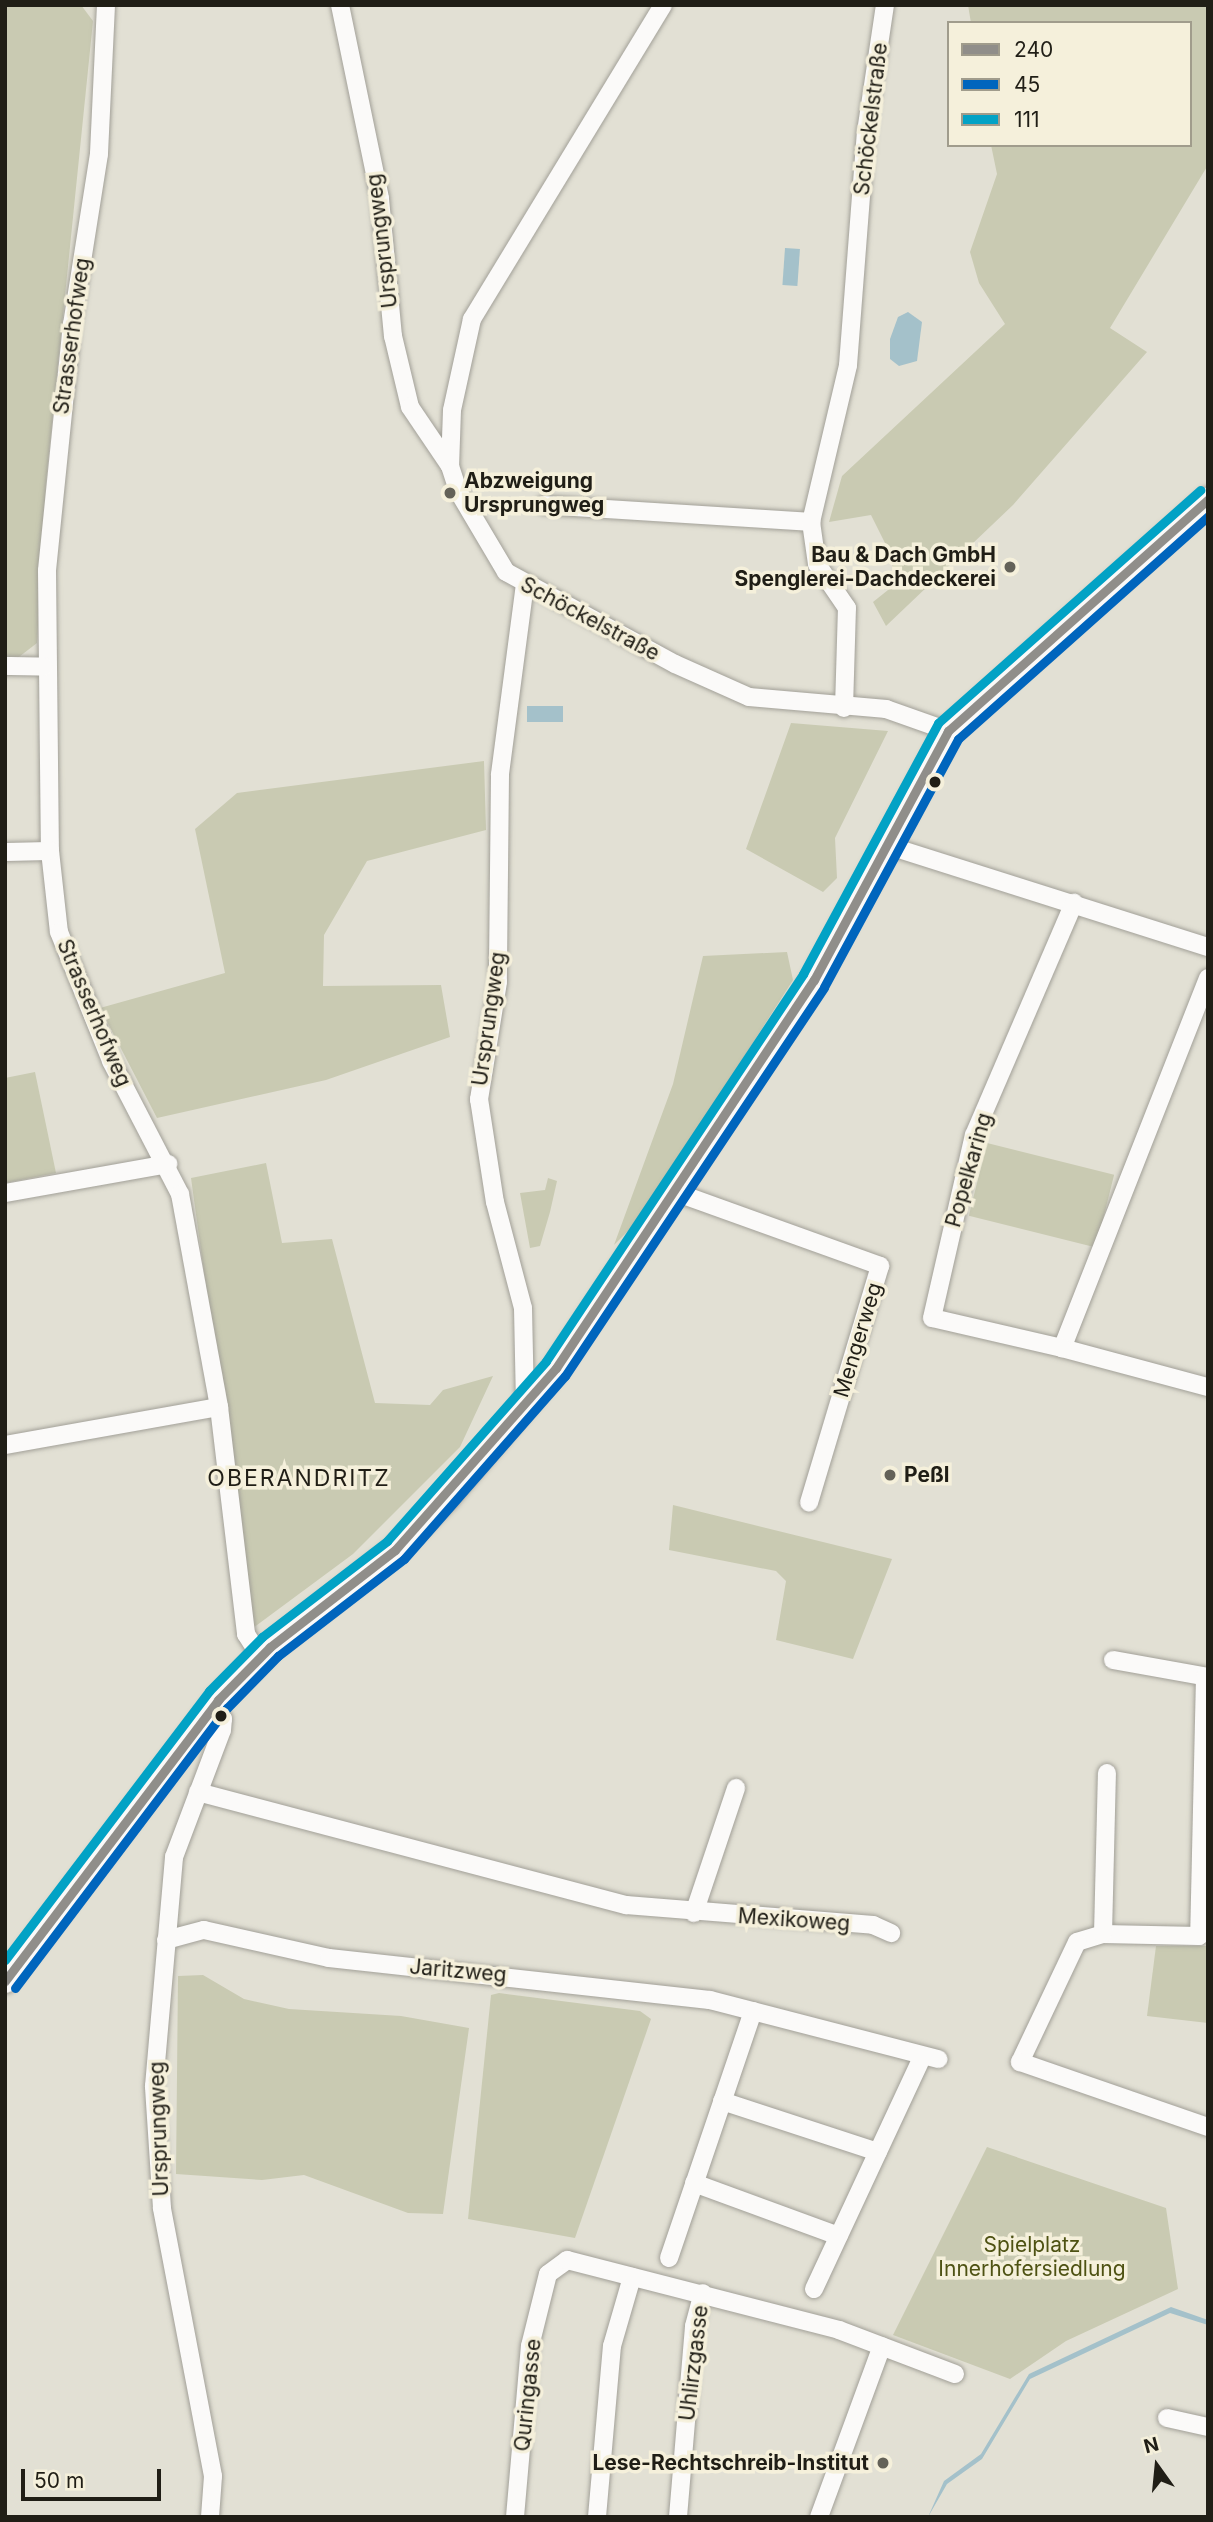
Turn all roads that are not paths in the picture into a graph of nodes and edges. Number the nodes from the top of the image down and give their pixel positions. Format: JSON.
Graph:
{"nodes":[{"id":1,"x":106,"y":5,"type":"edge"},
{"id":2,"x":340,"y":5,"type":"edge"},
{"id":3,"x":663,"y":5,"type":"edge"},
{"id":4,"x":885,"y":5,"type":"edge"},
{"id":5,"x":450,"y":466,"type":"junction"},
{"id":6,"x":1208,"y":499,"type":"edge"},
{"id":7,"x":544,"y":505,"type":"dead end"},
{"id":8,"x":811,"y":522,"type":"junction"},
{"id":9,"x":525,"y":584,"type":"junction"},
{"id":10,"x":5,"y":666,"type":"edge"},
{"id":11,"x":44,"y":667,"type":"junction"},
{"id":12,"x":844,"y":708,"type":"junction"},
{"id":13,"x":948,"y":731,"type":"junction"},
{"id":14,"x":886,"y":845,"type":"junction"},
{"id":15,"x":50,"y":851,"type":"junction"},
{"id":16,"x":5,"y":852,"type":"edge"},
{"id":17,"x":1074,"y":903,"type":"junction"},
{"id":18,"x":1208,"y":947,"type":"edge"},
{"id":19,"x":1208,"y":978,"type":"edge"},
{"id":20,"x":168,"y":1164,"type":"junction"},
{"id":21,"x":675,"y":1192,"type":"junction"},
{"id":22,"x":5,"y":1193,"type":"edge"},
{"id":23,"x":1062,"y":1348,"type":"junction"},
{"id":24,"x":1208,"y":1387,"type":"edge"},
{"id":25,"x":219,"y":1407,"type":"junction"},
{"id":26,"x":525,"y":1407,"type":"junction"},
{"id":27,"x":5,"y":1445,"type":"edge"},
{"id":28,"x":809,"y":1503,"type":"dead end"},
{"id":29,"x":260,"y":1656,"type":"junction"},
{"id":30,"x":1113,"y":1660,"type":"dead end"},
{"id":31,"x":1206,"y":1677,"type":"edge"},
{"id":32,"x":211,"y":1709,"type":"junction"},
{"id":33,"x":1107,"y":1773,"type":"dead end"},
{"id":34,"x":736,"y":1788,"type":"dead end"},
{"id":35,"x":198,"y":1792,"type":"junction"},
{"id":36,"x":694,"y":1913,"type":"junction"},
{"id":37,"x":891,"y":1933,"type":"dead end"},
{"id":38,"x":1103,"y":1934,"type":"junction"},
{"id":39,"x":1203,"y":1936,"type":"edge"},
{"id":40,"x":165,"y":1946,"type":"junction"},
{"id":41,"x":5,"y":1981,"type":"edge"},
{"id":42,"x":753,"y":2011,"type":"junction"},
{"id":43,"x":722,"y":2101,"type":"junction"},
{"id":44,"x":1208,"y":2127,"type":"edge"},
{"id":45,"x":878,"y":2152,"type":"junction"},
{"id":46,"x":694,"y":2183,"type":"junction"},
{"id":47,"x":839,"y":2236,"type":"junction"},
{"id":48,"x":669,"y":2258,"type":"dead end"},
{"id":49,"x":632,"y":2277,"type":"junction"},
{"id":50,"x":814,"y":2289,"type":"dead end"},
{"id":51,"x":703,"y":2293,"type":"junction"},
{"id":52,"x":882,"y":2346,"type":"junction"},
{"id":53,"x":954,"y":2374,"type":"dead end"},
{"id":54,"x":1167,"y":2418,"type":"dead end"},
{"id":55,"x":1208,"y":2427,"type":"edge"},
{"id":56,"x":210,"y":2517,"type":"edge"},
{"id":57,"x":515,"y":2517,"type":"edge"},
{"id":58,"x":597,"y":2517,"type":"edge"},
{"id":59,"x":678,"y":2517,"type":"edge"},
{"id":60,"x":819,"y":2517,"type":"edge"}],
"edges":[{"from":1,"to":11,"type":"street","name":"Strasserhofweg"},
{"from":2,"to":5,"type":"street","name":"Ursprungweg"},
{"from":3,"to":5,"type":"street"},
{"from":4,"to":8,"type":"street","name":"Schöckelstraße"},
{"from":5,"to":9,"type":"street","name":"Schöckelstraße"},
{"from":6,"to":13,"type":"main road"},
{"from":7,"to":8,"type":"street"},
{"from":8,"to":12,"type":"street","name":"Schöckelstraße"},
{"from":9,"to":12,"type":"street","name":"Schöckelstraße"},
{"from":9,"to":26,"type":"street","name":"Ursprungweg"},
{"from":10,"to":11,"type":"street"},
{"from":11,"to":15,"type":"street","name":"Strasserhofweg"},
{"from":12,"to":13,"type":"street","name":"Schöckelstraße"},
{"from":13,"to":14,"type":"main road"},
{"from":14,"to":17,"type":"street"},
{"from":14,"to":21,"type":"main road"},
{"from":15,"to":16,"type":"street"},
{"from":15,"to":20,"type":"street","name":"Strasserhofweg"},
{"from":17,"to":18,"type":"street"},
{"from":17,"to":23,"type":"street","name":"Popelkaring"},
{"from":19,"to":23,"type":"street"},
{"from":20,"to":22,"type":"street"},
{"from":20,"to":25,"type":"street","name":"Strasserhofweg"},
{"from":21,"to":26,"type":"main road"},
{"from":21,"to":28,"type":"street","name":"Mengerweg"},
{"from":23,"to":24,"type":"street","name":"Popelkaring"},
{"from":25,"to":27,"type":"street"},
{"from":25,"to":29,"type":"street","name":"Strasserhofweg"},
{"from":26,"to":29,"type":"main road"},
{"from":29,"to":32,"type":"main road"},
{"from":30,"to":31,"type":"street"},
{"from":31,"to":39,"type":"street"},
{"from":32,"to":35,"type":"street","name":"Ursprungweg"},
{"from":32,"to":41,"type":"main road"},
{"from":33,"to":38,"type":"street"},
{"from":34,"to":36,"type":"street"},
{"from":35,"to":36,"type":"street","name":"Mexikoweg"},
{"from":35,"to":40,"type":"street","name":"Ursprungweg"},
{"from":36,"to":37,"type":"street","name":"Mexikoweg"},
{"from":38,"to":39,"type":"street"},
{"from":38,"to":44,"type":"street"},
{"from":40,"to":42,"type":"street","name":"Jaritzweg"},
{"from":40,"to":56,"type":"street","name":"Ursprungweg"},
{"from":42,"to":43,"type":"street"},
{"from":42,"to":45,"type":"street","name":"Jaritzweg"},
{"from":43,"to":45,"type":"street"},
{"from":43,"to":46,"type":"street"},
{"from":45,"to":47,"type":"street","name":"Jaritzweg"},
{"from":46,"to":47,"type":"street"},
{"from":46,"to":48,"type":"street"},
{"from":47,"to":50,"type":"street","name":"Jaritzweg"},
{"from":49,"to":51,"type":"street"},
{"from":49,"to":57,"type":"street","name":"Quringasse"},
{"from":49,"to":58,"type":"street"},
{"from":51,"to":52,"type":"street"},
{"from":51,"to":59,"type":"street","name":"Uhlirzgasse"},
{"from":52,"to":53,"type":"street"},
{"from":52,"to":60,"type":"street"},
{"from":54,"to":55,"type":"street"}]}
